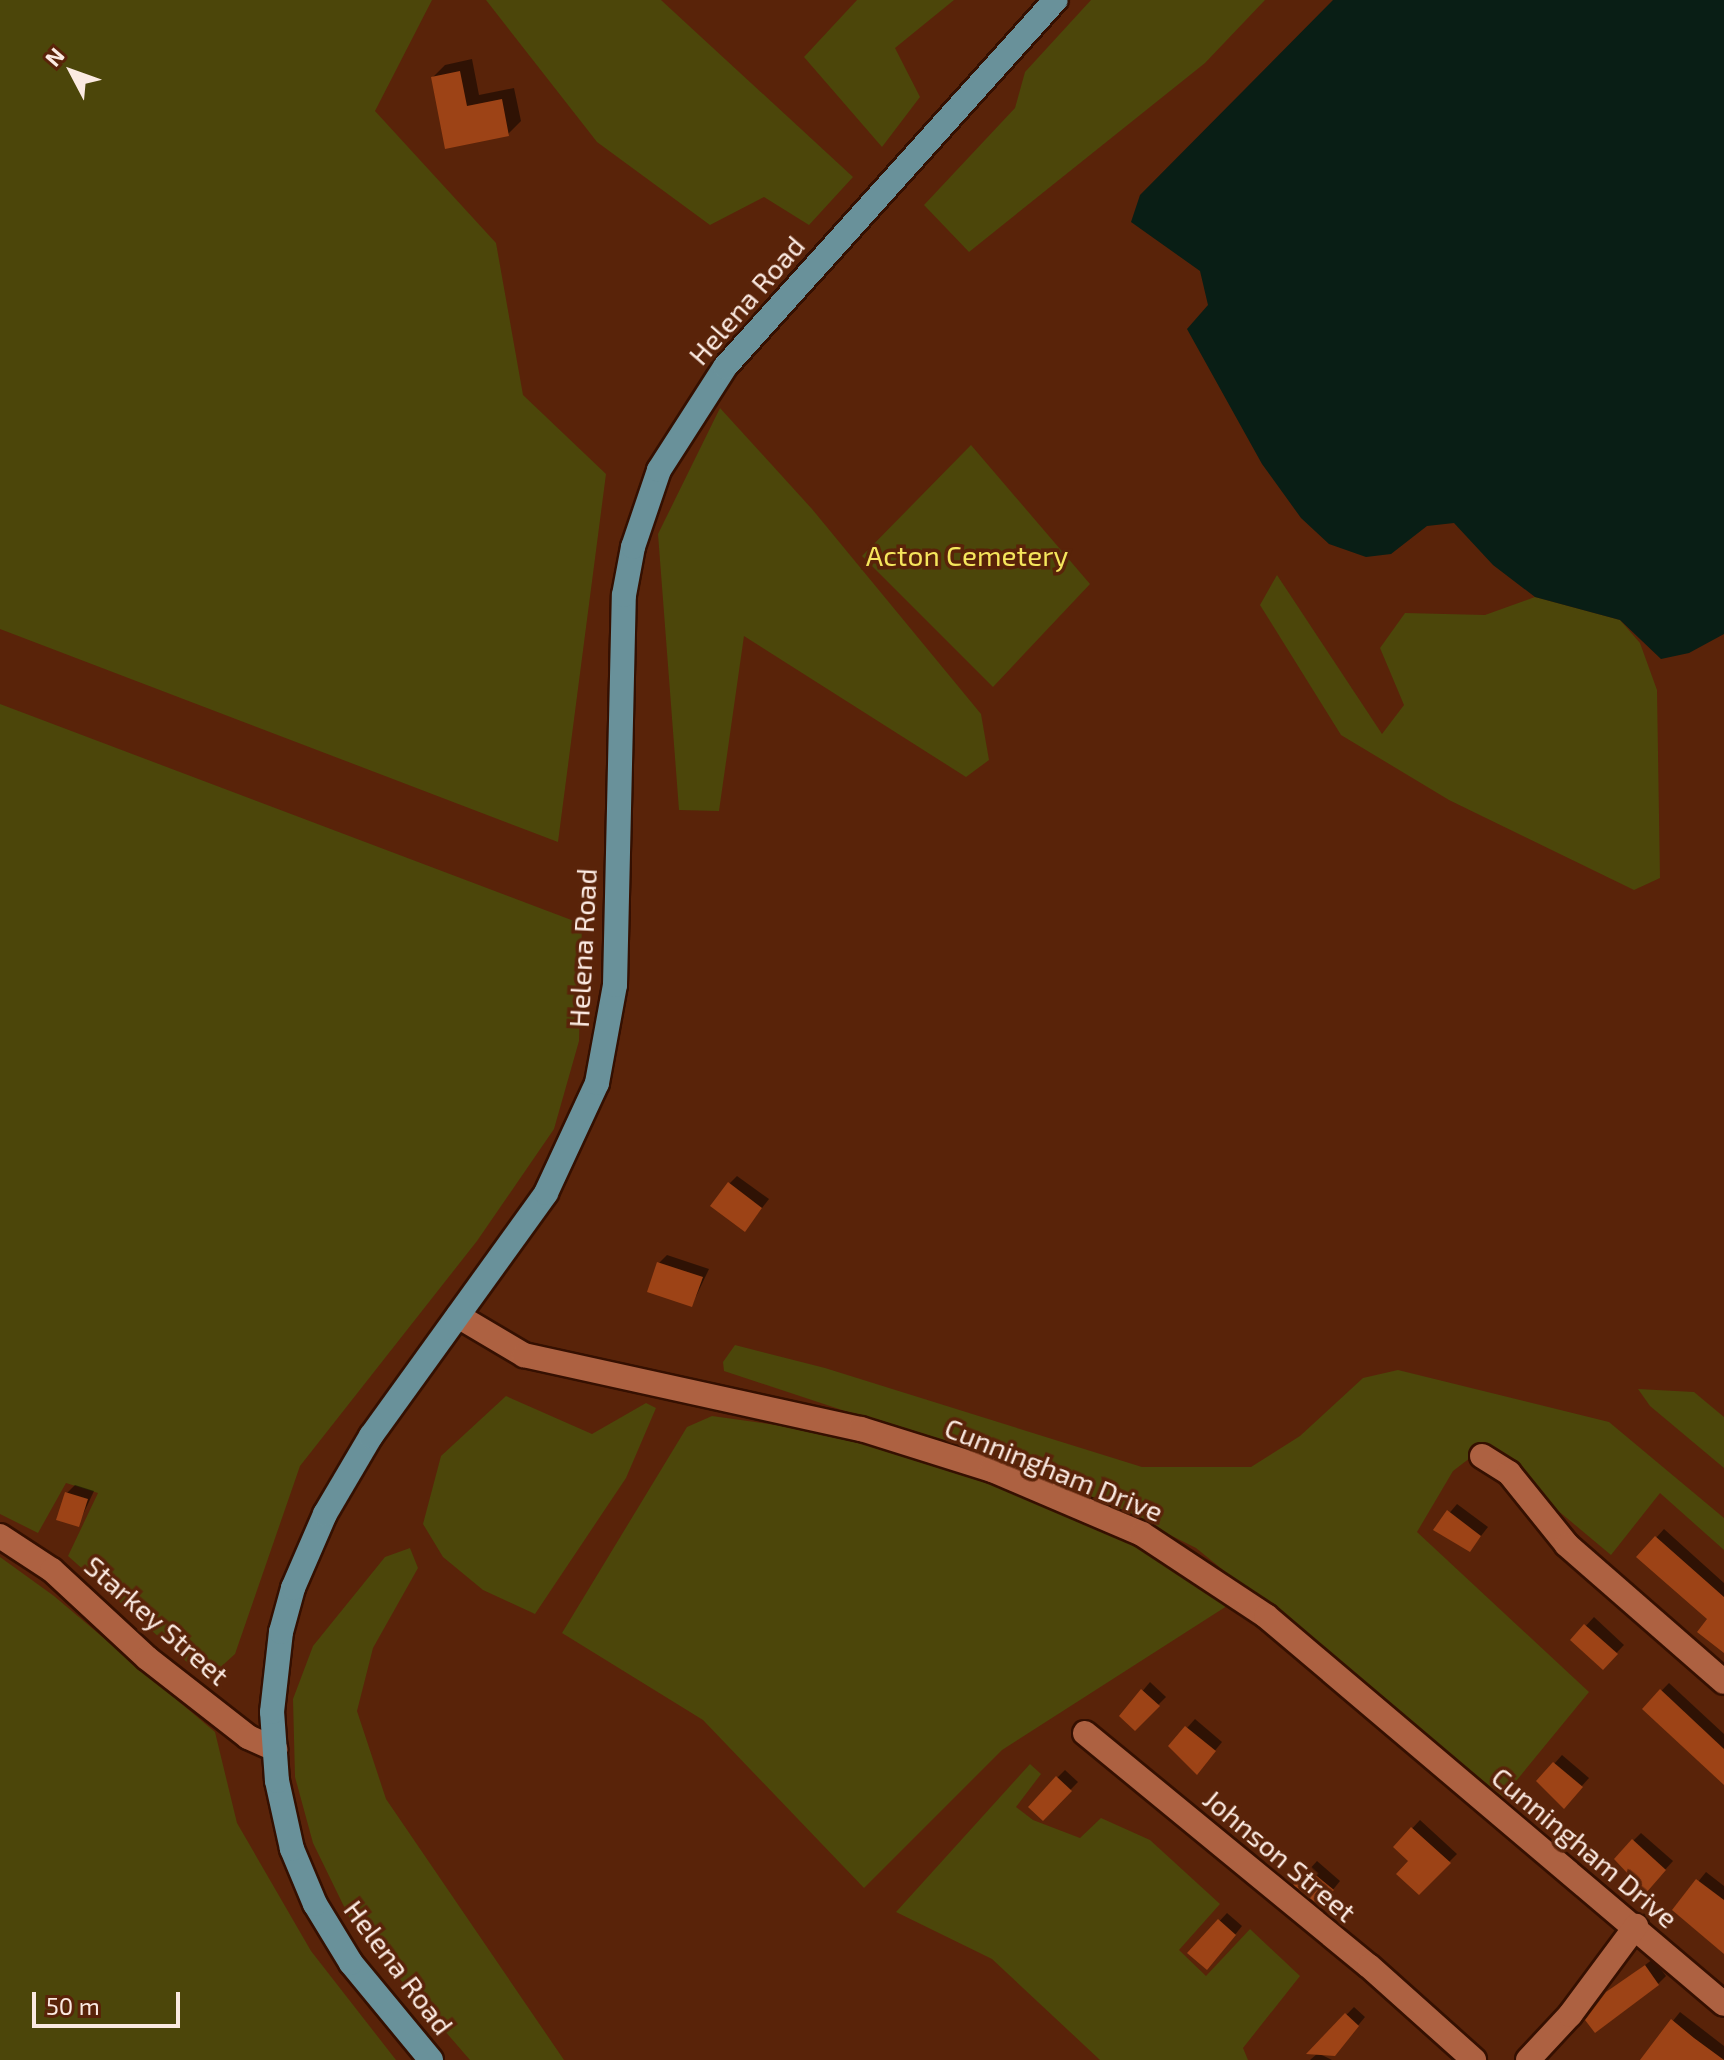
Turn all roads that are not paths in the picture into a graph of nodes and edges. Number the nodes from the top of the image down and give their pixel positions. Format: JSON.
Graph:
{"nodes":[{"id":1,"x":1056,"y":0,"type":"edge"},
{"id":2,"x":458,"y":1316,"type":"junction"},
{"id":3,"x":1482,"y":1456,"type":"dead end"},
{"id":4,"x":0,"y":1536,"type":"edge"},
{"id":5,"x":1724,"y":1682,"type":"edge"},
{"id":6,"x":1085,"y":1733,"type":"dead end"},
{"id":7,"x":275,"y":1749,"type":"junction"},
{"id":8,"x":1636,"y":1926,"type":"junction"},
{"id":9,"x":1724,"y":2004,"type":"edge"},
{"id":10,"x":431,"y":2060,"type":"edge"},
{"id":11,"x":1474,"y":2060,"type":"edge"},
{"id":12,"x":1528,"y":2060,"type":"edge"}],
"edges":[{"from":1,"to":2,"type":"main road","name":"Helena Road"},
{"from":2,"to":7,"type":"main road","name":"Helena Road"},
{"from":2,"to":8,"type":"street","name":"Cunningham Drive"},
{"from":3,"to":5,"type":"street"},
{"from":4,"to":7,"type":"street","name":"Starkey Street"},
{"from":6,"to":11,"type":"street","name":"Johnson Street"},
{"from":7,"to":10,"type":"main road","name":"Helena Road"},
{"from":8,"to":9,"type":"street","name":"Cunningham Drive"},
{"from":8,"to":12,"type":"street"}]}
